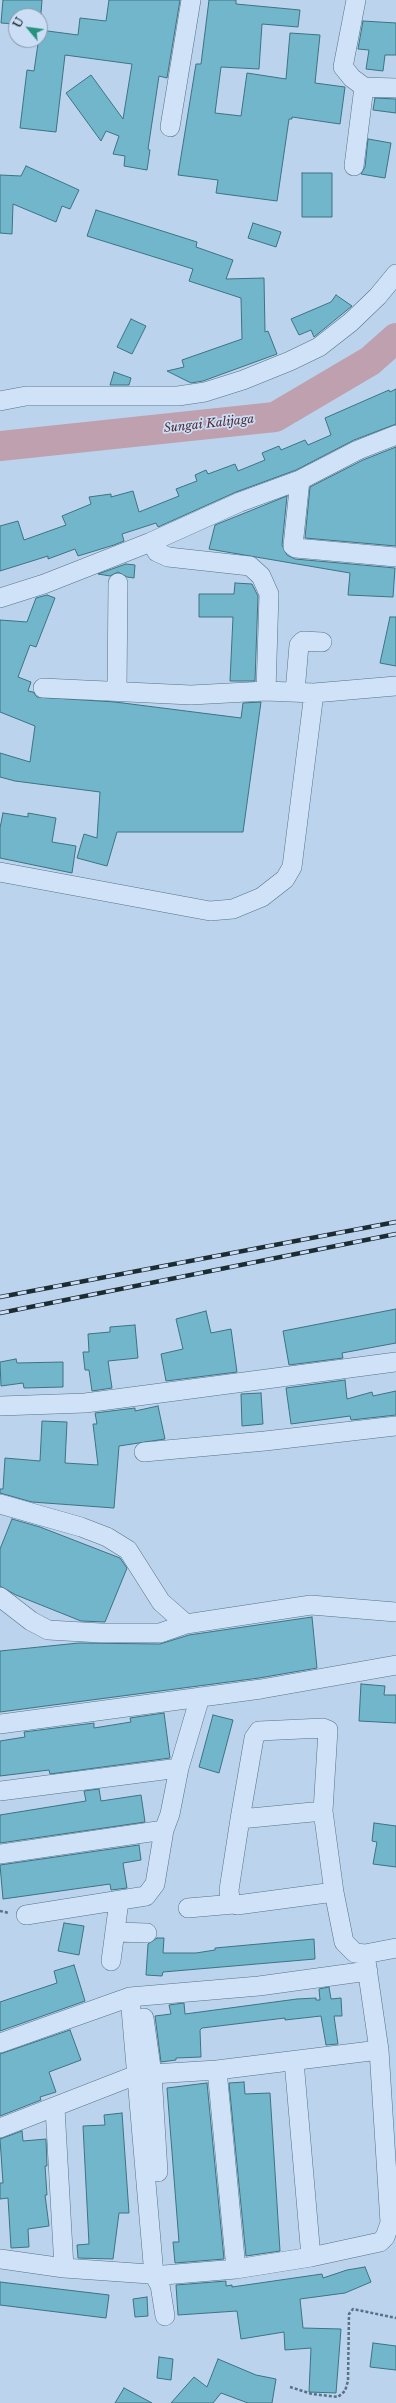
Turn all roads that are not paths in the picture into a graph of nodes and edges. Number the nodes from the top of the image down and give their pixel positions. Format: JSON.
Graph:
{"nodes":[{"id":1,"x":191,"y":0,"type":"edge"},
{"id":2,"x":356,"y":0,"type":"edge"},
{"id":3,"x":364,"y":87,"type":"junction"},
{"id":4,"x":396,"y":88,"type":"edge"},
{"id":5,"x":170,"y":127,"type":"dead end"},
{"id":6,"x":354,"y":166,"type":"dead end"},
{"id":7,"x":396,"y":274,"type":"edge"},
{"id":8,"x":0,"y":401,"type":"edge"},
{"id":9,"x":396,"y":435,"type":"edge"},
{"id":10,"x":300,"y":480,"type":"junction"},
{"id":11,"x":151,"y":542,"type":"junction"},
{"id":12,"x":396,"y":557,"type":"edge"},
{"id":13,"x":118,"y":584,"type":"dead end"},
{"id":14,"x":0,"y":598,"type":"edge"},
{"id":15,"x":322,"y":642,"type":"dead end"},
{"id":16,"x":396,"y":686,"type":"edge"},
{"id":17,"x":43,"y":688,"type":"dead end"},
{"id":18,"x":117,"y":691,"type":"junction"},
{"id":19,"x":266,"y":691,"type":"junction"},
{"id":20,"x":295,"y":692,"type":"junction"},
{"id":21,"x":314,"y":693,"type":"junction"},
{"id":22,"x":0,"y":872,"type":"edge"},
{"id":23,"x":396,"y":1362,"type":"edge"},
{"id":24,"x":0,"y":1406,"type":"edge"},
{"id":25,"x":396,"y":1426,"type":"edge"},
{"id":26,"x":144,"y":1452,"type":"dead end"},
{"id":27,"x":0,"y":1504,"type":"edge"},
{"id":28,"x":0,"y":1597,"type":"edge"},
{"id":29,"x":396,"y":1612,"type":"edge"},
{"id":30,"x":186,"y":1624,"type":"junction"},
{"id":31,"x":396,"y":1665,"type":"edge"},
{"id":32,"x":200,"y":1696,"type":"junction"},
{"id":33,"x":0,"y":1724,"type":"edge"},
{"id":34,"x":179,"y":1768,"type":"junction"},
{"id":35,"x":0,"y":1791,"type":"edge"},
{"id":36,"x":323,"y":1811,"type":"junction"},
{"id":37,"x":240,"y":1819,"type":"junction"},
{"id":38,"x":164,"y":1830,"type":"junction"},
{"id":39,"x":0,"y":1854,"type":"edge"},
{"id":40,"x":334,"y":1892,"type":"junction"},
{"id":41,"x":119,"y":1901,"type":"junction"},
{"id":42,"x":234,"y":1904,"type":"junction"},
{"id":43,"x":188,"y":1908,"type":"dead end"},
{"id":44,"x":26,"y":1914,"type":"dead end"},
{"id":45,"x":116,"y":1932,"type":"junction"},
{"id":46,"x":147,"y":1933,"type":"dead end"},
{"id":47,"x":396,"y":1948,"type":"edge"},
{"id":48,"x":111,"y":1962,"type":"dead end"},
{"id":49,"x":367,"y":1963,"type":"junction"},
{"id":50,"x":135,"y":1996,"type":"junction"},
{"id":51,"x":0,"y":2043,"type":"edge"},
{"id":52,"x":379,"y":2050,"type":"junction"},
{"id":53,"x":294,"y":2060,"type":"junction"},
{"id":54,"x":216,"y":2070,"type":"junction"},
{"id":55,"x":144,"y":2075,"type":"junction"},
{"id":56,"x":54,"y":2108,"type":"junction"},
{"id":57,"x":0,"y":2128,"type":"edge"},
{"id":58,"x":311,"y":2257,"type":"junction"},
{"id":59,"x":0,"y":2259,"type":"edge"},
{"id":60,"x":64,"y":2268,"type":"junction"},
{"id":61,"x":236,"y":2269,"type":"junction"},
{"id":62,"x":159,"y":2278,"type":"junction"},
{"id":63,"x":165,"y":2316,"type":"dead end"}],
"edges":[{"from":1,"to":5,"type":"street"},
{"from":2,"to":3,"type":"street"},
{"from":3,"to":4,"type":"street"},
{"from":3,"to":6,"type":"street"},
{"from":7,"to":8,"type":"street"},
{"from":9,"to":10,"type":"street"},
{"from":10,"to":11,"type":"street"},
{"from":10,"to":12,"type":"street"},
{"from":11,"to":14,"type":"street"},
{"from":11,"to":19,"type":"street"},
{"from":13,"to":18,"type":"street"},
{"from":15,"to":20,"type":"street"},
{"from":16,"to":21,"type":"street"},
{"from":17,"to":18,"type":"street"},
{"from":18,"to":19,"type":"street"},
{"from":19,"to":20,"type":"street"},
{"from":20,"to":21,"type":"street"},
{"from":21,"to":22,"type":"street"},
{"from":23,"to":24,"type":"street"},
{"from":25,"to":26,"type":"street"},
{"from":27,"to":30,"type":"street"},
{"from":28,"to":30,"type":"street"},
{"from":29,"to":30,"type":"street"},
{"from":31,"to":32,"type":"street"},
{"from":32,"to":33,"type":"street"},
{"from":32,"to":34,"type":"street"},
{"from":34,"to":35,"type":"street"},
{"from":34,"to":38,"type":"street"},
{"from":36,"to":37,"type":"street"},
{"from":36,"to":37,"type":"street"},
{"from":36,"to":40,"type":"street"},
{"from":37,"to":42,"type":"street"},
{"from":38,"to":39,"type":"street"},
{"from":38,"to":41,"type":"street"},
{"from":40,"to":42,"type":"street"},
{"from":40,"to":49,"type":"street"},
{"from":41,"to":44,"type":"street"},
{"from":41,"to":45,"type":"street"},
{"from":42,"to":43,"type":"street"},
{"from":45,"to":46,"type":"street"},
{"from":45,"to":48,"type":"street"},
{"from":47,"to":49,"type":"street"},
{"from":49,"to":50,"type":"street"},
{"from":49,"to":52,"type":"street"},
{"from":50,"to":51,"type":"street"},
{"from":50,"to":55,"type":"street"},
{"from":52,"to":53,"type":"street"},
{"from":52,"to":58,"type":"street"},
{"from":53,"to":54,"type":"street"},
{"from":53,"to":58,"type":"street"},
{"from":54,"to":55,"type":"street"},
{"from":54,"to":61,"type":"street"},
{"from":55,"to":56,"type":"street"},
{"from":55,"to":62,"type":"street"},
{"from":56,"to":57,"type":"street"},
{"from":56,"to":60,"type":"street"},
{"from":58,"to":61,"type":"street"},
{"from":59,"to":60,"type":"street"},
{"from":60,"to":62,"type":"street"},
{"from":61,"to":62,"type":"street"},
{"from":62,"to":63,"type":"street"}]}
